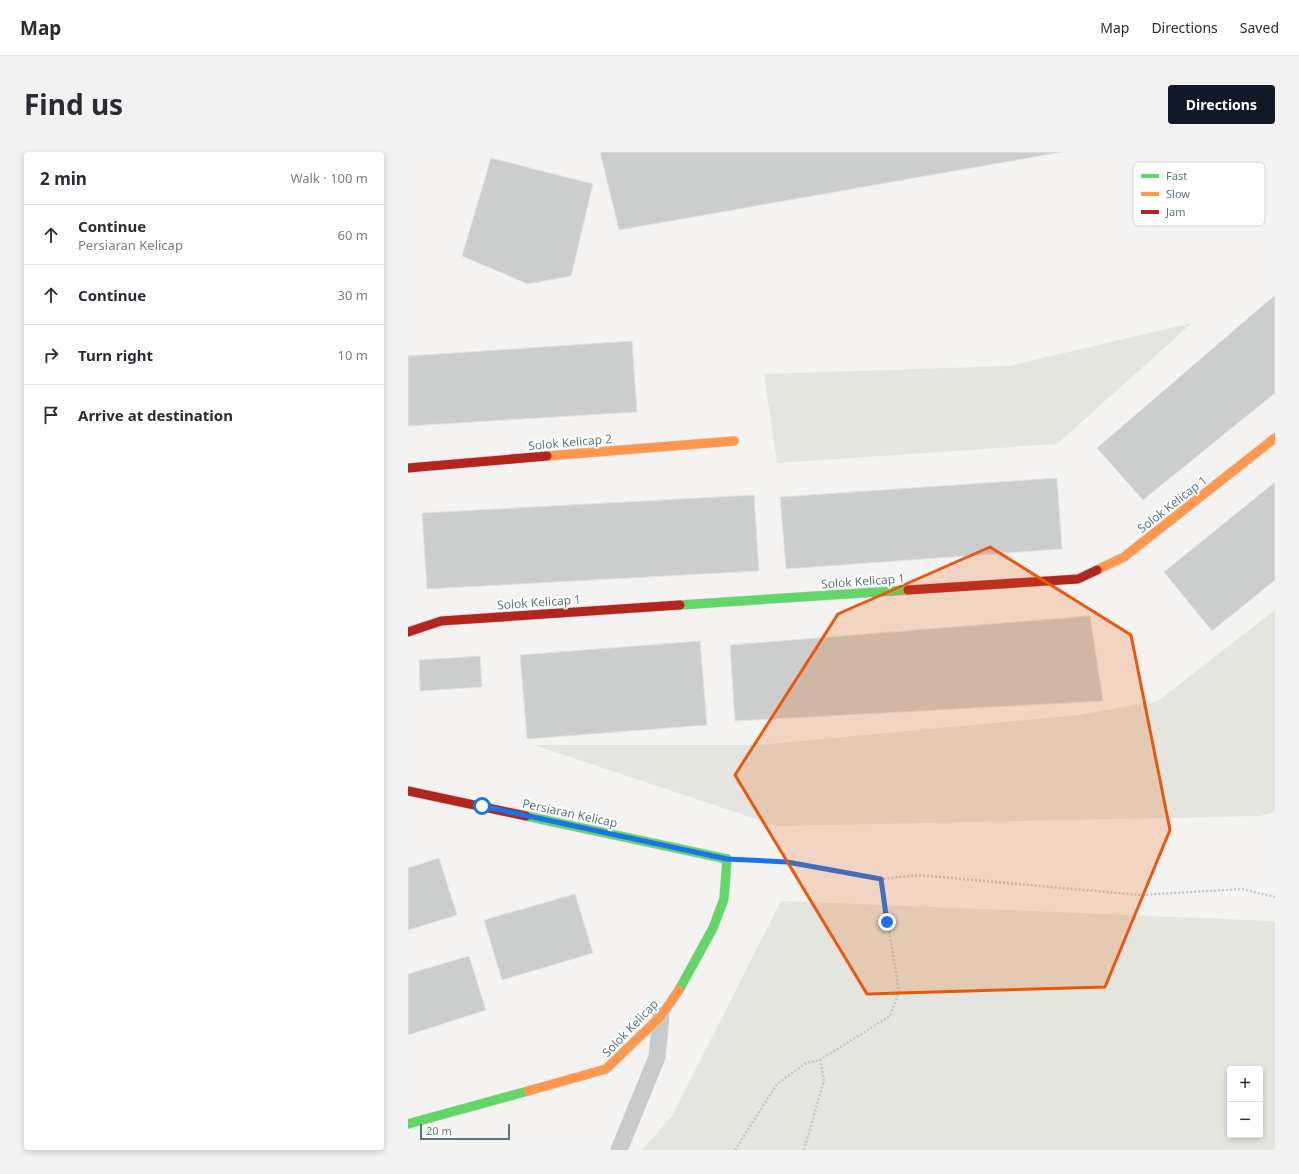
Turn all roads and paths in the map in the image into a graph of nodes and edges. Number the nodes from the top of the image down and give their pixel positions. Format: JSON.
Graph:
{"nodes":[{"id":1,"x":1275,"y":438,"type":"edge"},
{"id":2,"x":734,"y":441,"type":"dead end"},
{"id":3,"x":408,"y":468,"type":"edge"},
{"id":4,"x":408,"y":632,"type":"edge"},
{"id":5,"x":408,"y":791,"type":"edge"},
{"id":6,"x":727,"y":859,"type":"junction"},
{"id":7,"x":881,"y":879,"type":"junction"},
{"id":8,"x":1275,"y":897,"type":"edge"},
{"id":9,"x":661,"y":1016,"type":"junction"},
{"id":10,"x":820,"y":1060,"type":"junction"},
{"id":11,"x":408,"y":1124,"type":"edge"},
{"id":12,"x":618,"y":1150,"type":"edge"},
{"id":13,"x":735,"y":1150,"type":"edge"},
{"id":14,"x":804,"y":1150,"type":"edge"}],
"edges":[{"from":1,"to":4,"type":"street","name":"Solok Kelicap 1"},
{"from":2,"to":3,"type":"street","name":"Solok Kelicap 2"},
{"from":5,"to":6,"type":"street","name":"Persiaran Kelicap"},
{"from":6,"to":7,"type":"path"},
{"from":6,"to":9,"type":"street","name":"Solok Kelicap"},
{"from":7,"to":8,"type":"path"},
{"from":7,"to":10,"type":"path"},
{"from":9,"to":11,"type":"street","name":"Solok Kelicap"},
{"from":9,"to":12,"type":"lane"},
{"from":10,"to":13,"type":"path"},
{"from":10,"to":14,"type":"path"}]}
